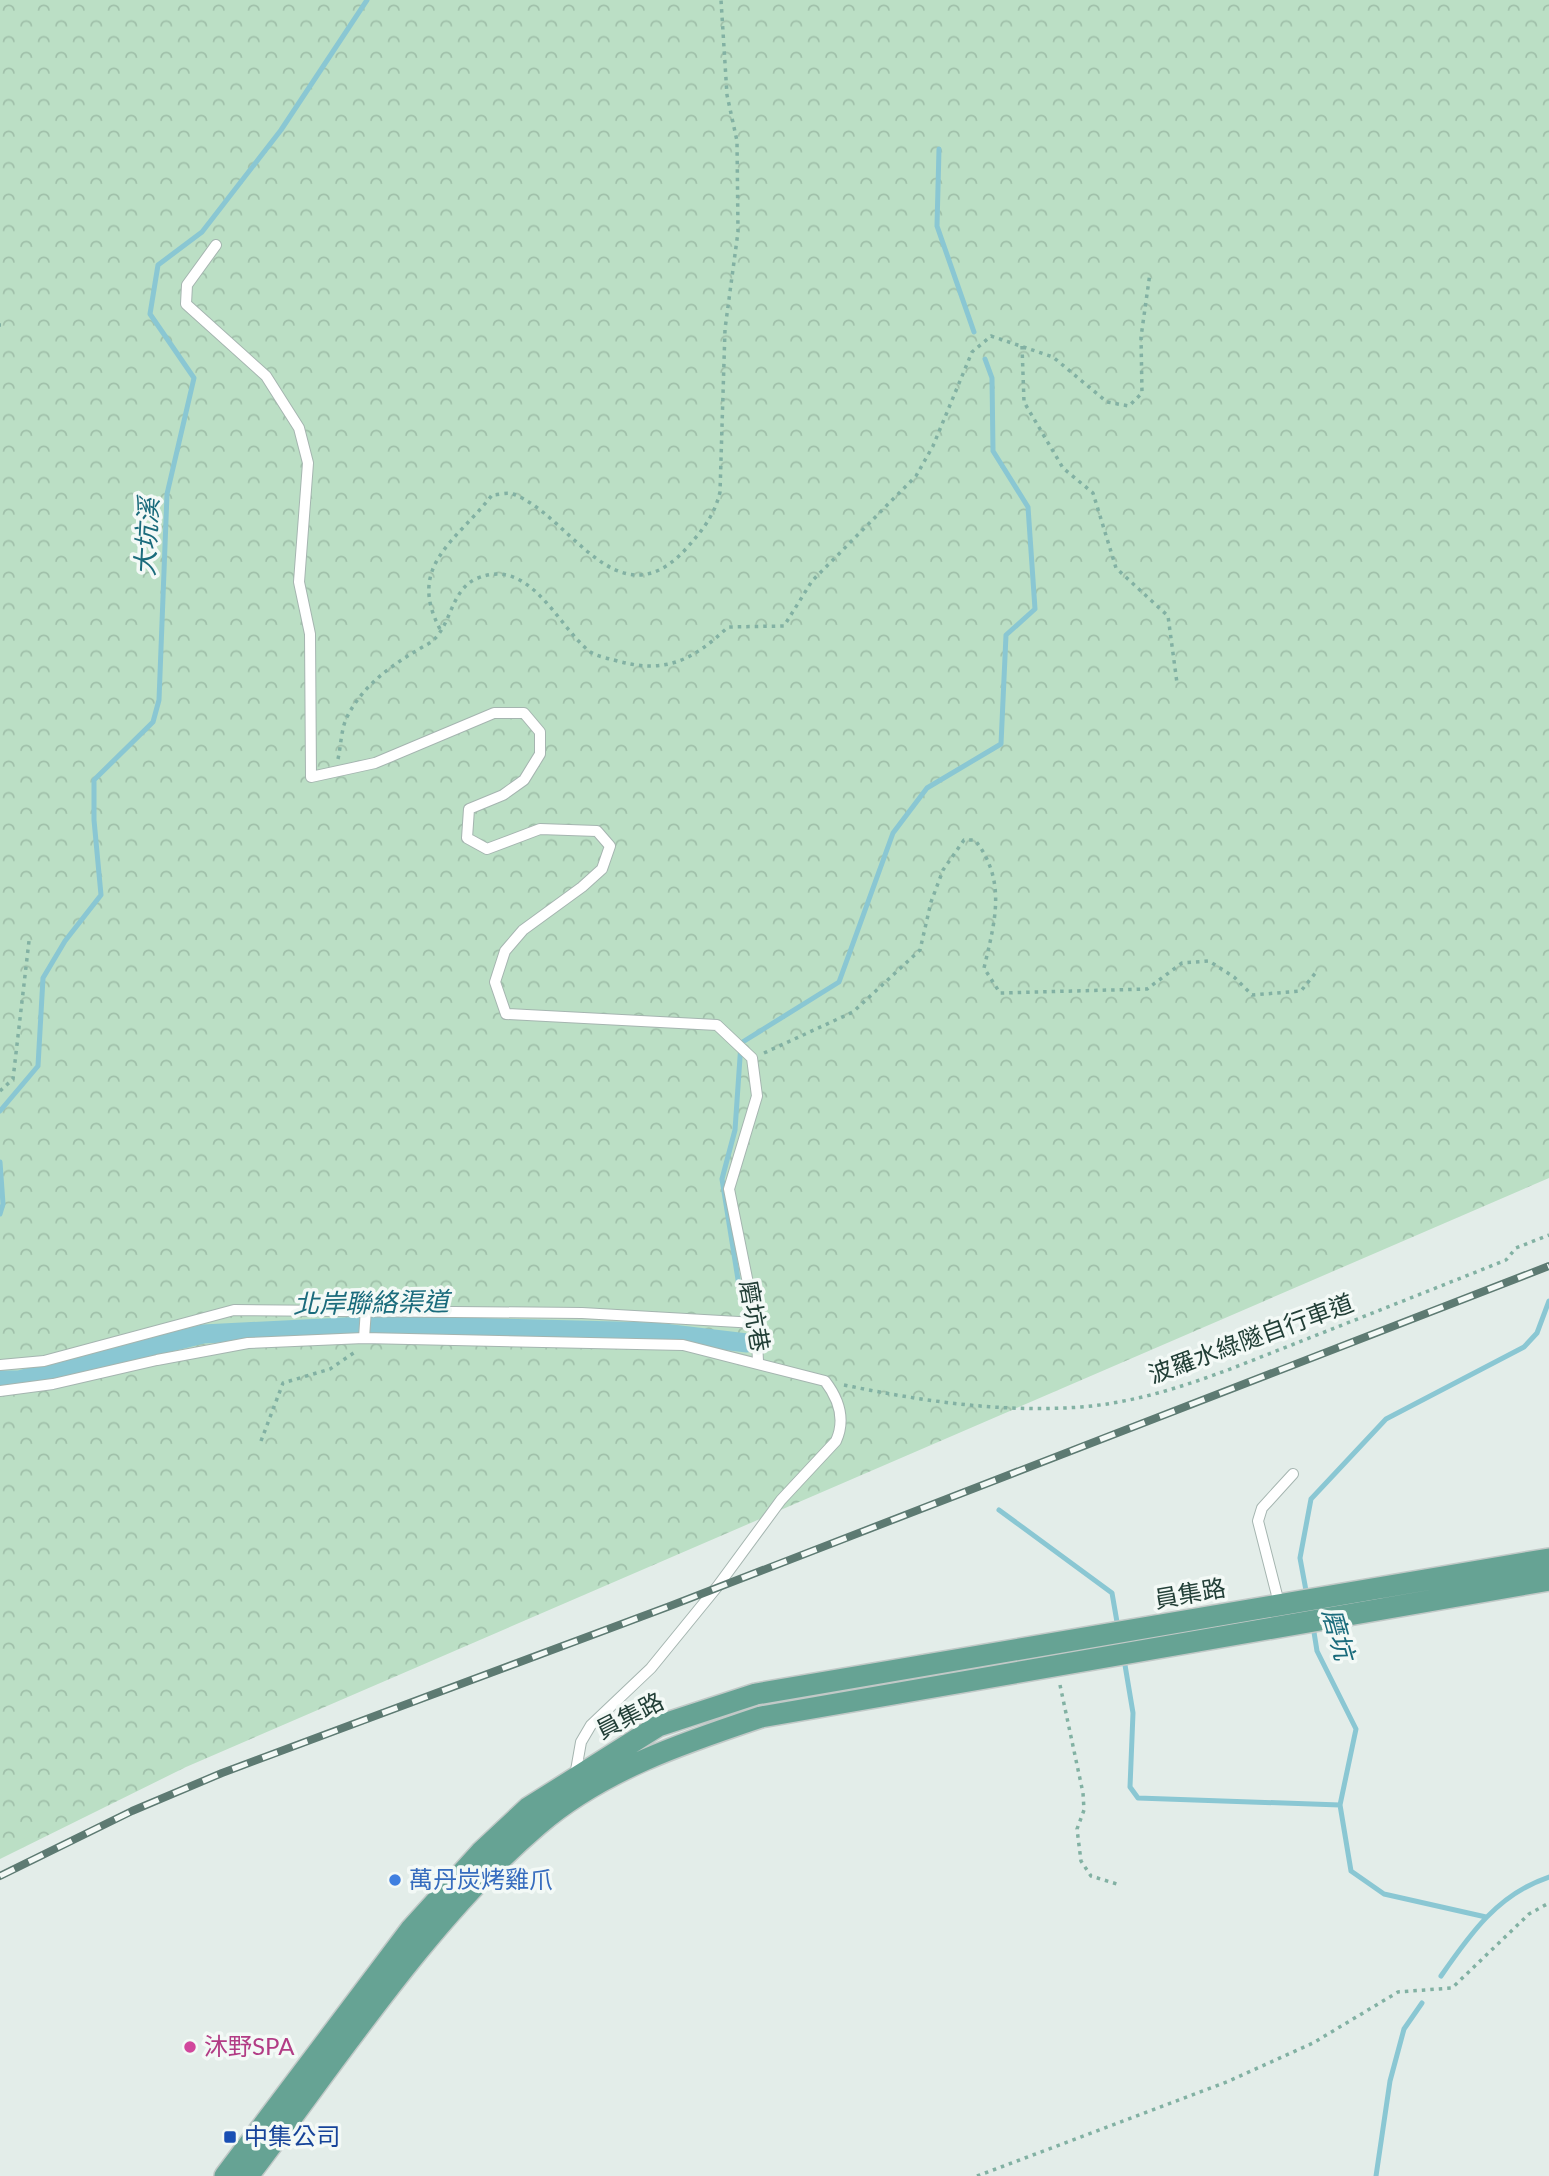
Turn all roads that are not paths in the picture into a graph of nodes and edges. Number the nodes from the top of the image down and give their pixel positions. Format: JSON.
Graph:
{"nodes":[{"id":1,"x":216,"y":246,"type":"dead end"},
{"id":2,"x":366,"y":1309,"type":"junction"},
{"id":3,"x":755,"y":1323,"type":"junction"},
{"id":4,"x":364,"y":1338,"type":"junction"},
{"id":5,"x":758,"y":1361,"type":"junction"},
{"id":6,"x":0,"y":1366,"type":"edge"},
{"id":7,"x":0,"y":1391,"type":"edge"},
{"id":8,"x":1293,"y":1474,"type":"dead end"},
{"id":9,"x":1549,"y":1559,"type":"edge"},
{"id":10,"x":1549,"y":1580,"type":"edge"},
{"id":11,"x":1337,"y":1606,"type":"junction"},
{"id":12,"x":1281,"y":1615,"type":"junction"},
{"id":13,"x":575,"y":1777,"type":"junction"},
{"id":14,"x":225,"y":2176,"type":"edge"},
{"id":15,"x":248,"y":2176,"type":"edge"}],
"edges":[{"from":1,"to":3,"type":"lane","name":"磨坑巷"},
{"from":2,"to":3,"type":"lane"},
{"from":2,"to":4,"type":"lane"},
{"from":2,"to":6,"type":"lane"},
{"from":3,"to":5,"type":"lane","name":"磨坑巷"},
{"from":4,"to":5,"type":"lane"},
{"from":4,"to":7,"type":"lane"},
{"from":5,"to":13,"type":"lane","name":"磨坑巷"},
{"from":8,"to":12,"type":"lane"},
{"from":9,"to":11,"type":"main road"},
{"from":10,"to":11,"type":"main road"},
{"from":11,"to":12,"type":"main road"},
{"from":12,"to":13,"type":"main road","name":"員集路"},
{"from":12,"to":15,"type":"main road","name":"員集路"},
{"from":13,"to":14,"type":"main road","name":"員集路"}]}
